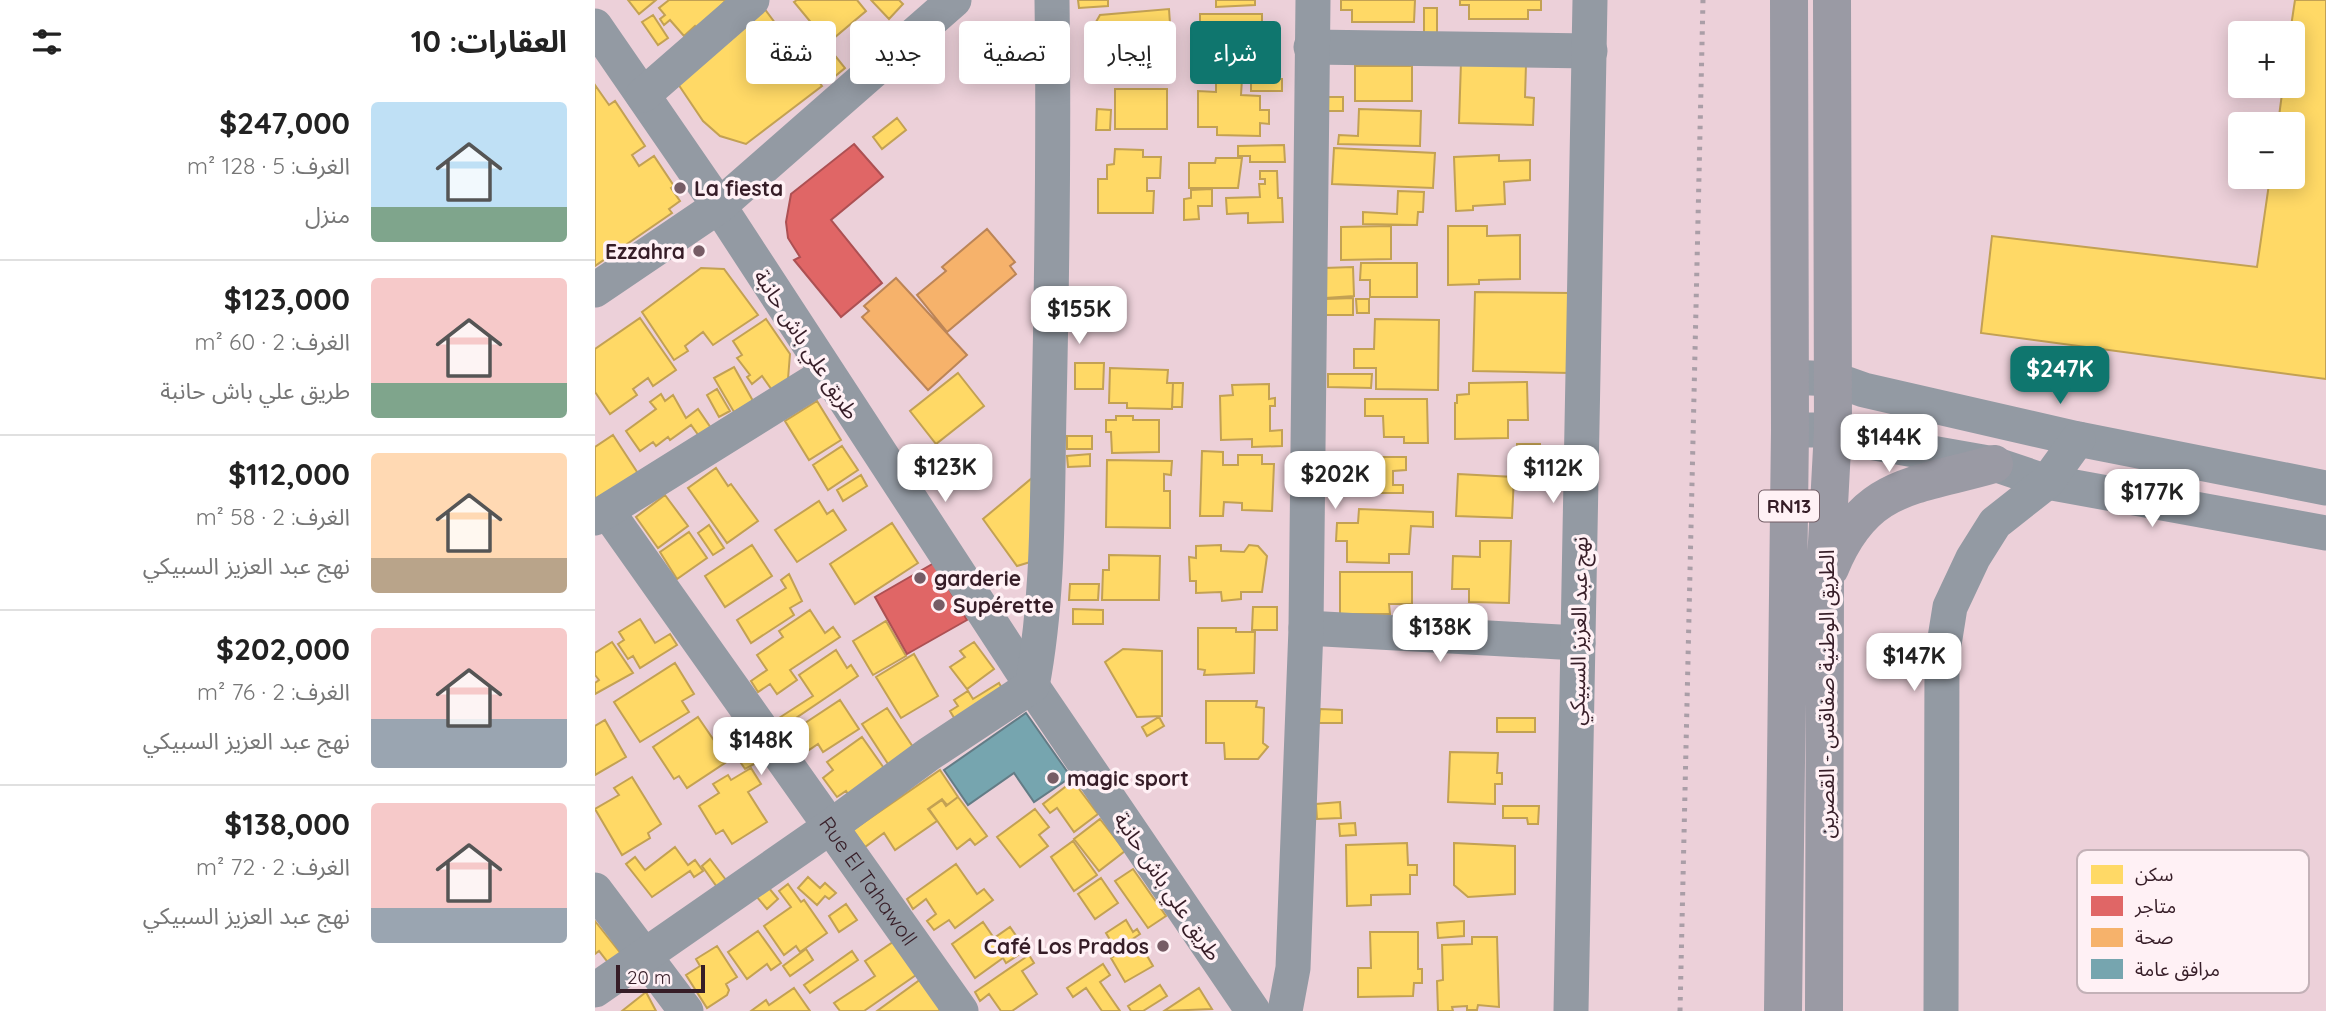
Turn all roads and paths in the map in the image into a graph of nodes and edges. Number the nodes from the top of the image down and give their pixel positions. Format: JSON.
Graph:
{"nodes":[{"id":1,"x":752,"y":0,"type":"edge"},
{"id":2,"x":954,"y":0,"type":"edge"},
{"id":3,"x":1052,"y":0,"type":"edge"},
{"id":4,"x":1313,"y":0,"type":"edge"},
{"id":5,"x":1590,"y":0,"type":"edge"},
{"id":6,"x":1789,"y":0,"type":"edge"},
{"id":7,"x":1832,"y":0,"type":"edge"},
{"id":8,"x":595,"y":26,"type":"edge"},
{"id":9,"x":1311,"y":47,"type":"junction"},
{"id":10,"x":1590,"y":51,"type":"junction"},
{"id":11,"x":643,"y":95,"type":"junction"},
{"id":12,"x":719,"y":206,"type":"junction"},
{"id":13,"x":595,"y":290,"type":"edge"},
{"id":14,"x":826,"y":374,"type":"junction"},
{"id":15,"x":1789,"y":377,"type":"junction"},
{"id":16,"x":1833,"y":379,"type":"junction"},
{"id":17,"x":1790,"y":430,"type":"junction"},
{"id":18,"x":1833,"y":430,"type":"junction"},
{"id":19,"x":2078,"y":439,"type":"junction"},
{"id":20,"x":1994,"y":464,"type":"junction"},
{"id":21,"x":2047,"y":481,"type":"junction"},
{"id":22,"x":2326,"y":488,"type":"edge"},
{"id":23,"x":601,"y":515,"type":"edge"},
{"id":24,"x":2326,"y":533,"type":"edge"},
{"id":25,"x":1825,"y":580,"type":"junction"},
{"id":26,"x":1306,"y":628,"type":"junction"},
{"id":27,"x":1578,"y":643,"type":"junction"},
{"id":28,"x":1032,"y":686,"type":"junction"},
{"id":29,"x":831,"y":827,"type":"junction"},
{"id":30,"x":595,"y":890,"type":"edge"},
{"id":31,"x":645,"y":953,"type":"junction"},
{"id":32,"x":595,"y":990,"type":"edge"},
{"id":33,"x":687,"y":1011,"type":"edge"},
{"id":34,"x":961,"y":1011,"type":"edge"},
{"id":35,"x":1253,"y":1011,"type":"edge"},
{"id":36,"x":1285,"y":1011,"type":"edge"},
{"id":37,"x":1571,"y":1011,"type":"edge"},
{"id":38,"x":1783,"y":1011,"type":"edge"},
{"id":39,"x":1824,"y":1011,"type":"edge"},
{"id":40,"x":1941,"y":1011,"type":"edge"}],
"edges":[{"from":1,"to":11,"type":"street"},
{"from":2,"to":12,"type":"street"},
{"from":3,"to":28,"type":"street"},
{"from":4,"to":9,"type":"street"},
{"from":5,"to":10,"type":"street","name":"نهج عبد العزيز السبيكي"},
{"from":6,"to":15,"type":"main road","name":"الطريق الوطنية صفاقس - القصرين","number":"RN13"},
{"from":7,"to":16,"type":"main road","name":"الطريق الوطنية صفاقس - القصرين","number":"RN13"},
{"from":8,"to":11,"type":"street","name":"طريق علي باش حانبة"},
{"from":9,"to":10,"type":"street"},
{"from":9,"to":26,"type":"street"},
{"from":10,"to":27,"type":"street","name":"نهج عبد العزيز السبيكي"},
{"from":11,"to":12,"type":"street","name":"طريق علي باش حانبة"},
{"from":12,"to":13,"type":"street"},
{"from":12,"to":14,"type":"street","name":"طريق علي باش حانبة"},
{"from":14,"to":23,"type":"street"},
{"from":14,"to":28,"type":"street","name":"طريق علي باش حانبة"},
{"from":15,"to":16,"type":"street"},
{"from":15,"to":17,"type":"main road","name":"الطريق الوطنية صفاقس - القصرين","number":"RN13"},
{"from":16,"to":18,"type":"main road","name":"الطريق الوطنية صفاقس - القصرين","number":"RN13"},
{"from":16,"to":19,"type":"street"},
{"from":17,"to":18,"type":"street"},
{"from":17,"to":38,"type":"main road","name":"الطريق الوطنية صفاقس - القصرين","number":"RN13"},
{"from":18,"to":20,"type":"street"},
{"from":18,"to":25,"type":"main road","name":"الطريق الوطنية صفاقس - القصرين","number":"RN13"},
{"from":19,"to":21,"type":"street"},
{"from":19,"to":22,"type":"street"},
{"from":20,"to":21,"type":"street"},
{"from":20,"to":25,"type":"main road"},
{"from":21,"to":24,"type":"street"},
{"from":21,"to":40,"type":"street"},
{"from":23,"to":29,"type":"street","name":"Rue El Tahawoll"},
{"from":25,"to":39,"type":"main road","name":"الطريق الوطنية صفاقس - القصرين","number":"RN13"},
{"from":26,"to":27,"type":"street"},
{"from":26,"to":36,"type":"street"},
{"from":27,"to":37,"type":"street","name":"نهج عبد العزيز السبيكي"},
{"from":28,"to":29,"type":"street"},
{"from":28,"to":35,"type":"street","name":"طريق علي باش حانبة"},
{"from":29,"to":31,"type":"street"},
{"from":29,"to":34,"type":"street","name":"Rue El Tahawoll"},
{"from":30,"to":31,"type":"street"},
{"from":31,"to":32,"type":"street"},
{"from":31,"to":33,"type":"street"}]}
